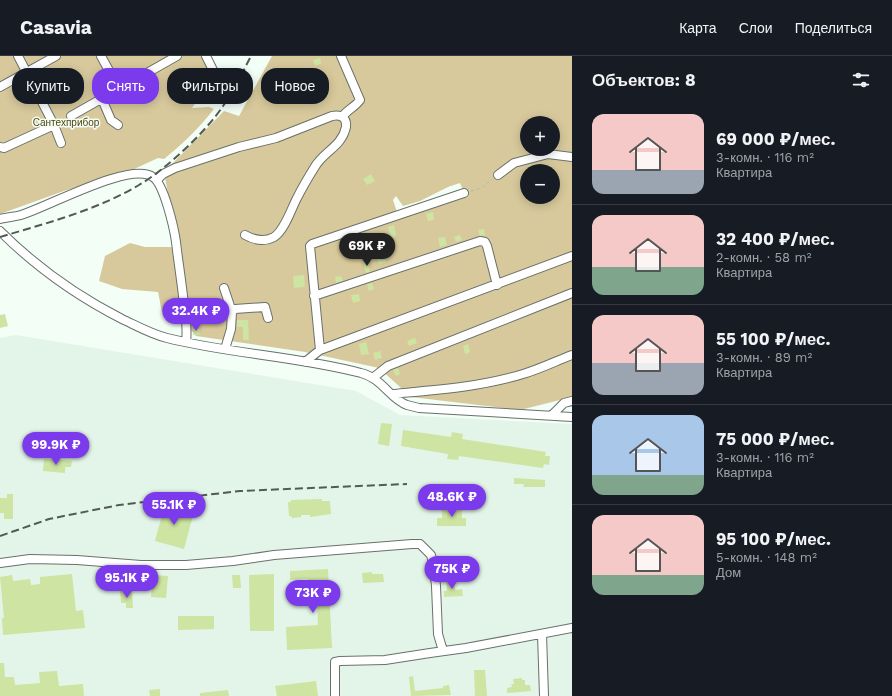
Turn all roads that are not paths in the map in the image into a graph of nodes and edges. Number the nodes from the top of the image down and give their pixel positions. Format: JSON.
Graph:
{"nodes":[{"id":1,"x":18,"y":56,"type":"edge"},
{"id":2,"x":56,"y":56,"type":"edge"},
{"id":3,"x":101,"y":56,"type":"edge"},
{"id":4,"x":177,"y":56,"type":"edge"},
{"id":5,"x":206,"y":56,"type":"edge"},
{"id":6,"x":341,"y":56,"type":"edge"},
{"id":7,"x":25,"y":68,"type":"edge"},
{"id":8,"x":34,"y":68,"type":"edge"},
{"id":9,"x":107,"y":68,"type":"edge"},
{"id":10,"x":157,"y":68,"type":"edge"},
{"id":11,"x":212,"y":68,"type":"edge"},
{"id":12,"x":12,"y":80,"type":"edge"},
{"id":13,"x":0,"y":87,"type":"edge"},
{"id":14,"x":43,"y":104,"type":"edge"},
{"id":15,"x":93,"y":104,"type":"edge"},
{"id":16,"x":104,"y":104,"type":"edge"},
{"id":17,"x":71,"y":116,"type":"dead end"},
{"id":18,"x":342,"y":116,"type":"junction"},
{"id":19,"x":54,"y":125,"type":"junction"},
{"id":20,"x":118,"y":125,"type":"dead end"},
{"id":21,"x":62,"y":143,"type":"dead end"},
{"id":22,"x":0,"y":147,"type":"edge"},
{"id":23,"x":572,"y":157,"type":"edge"},
{"id":24,"x":498,"y":175,"type":"road end"},
{"id":25,"x":157,"y":180,"type":"junction"},
{"id":26,"x":464,"y":193,"type":"road end"},
{"id":27,"x":0,"y":219,"type":"edge"},
{"id":28,"x":0,"y":231,"type":"edge"},
{"id":29,"x":245,"y":235,"type":"dead end"},
{"id":30,"x":572,"y":256,"type":"edge"},
{"id":31,"x":497,"y":285,"type":"junction"},
{"id":32,"x":224,"y":288,"type":"dead end"},
{"id":33,"x":572,"y":293,"type":"edge"},
{"id":34,"x":314,"y":296,"type":"junction"},
{"id":35,"x":232,"y":312,"type":"junction"},
{"id":36,"x":268,"y":318,"type":"dead end"},
{"id":37,"x":186,"y":342,"type":"junction"},
{"id":38,"x":225,"y":349,"type":"junction"},
{"id":39,"x":320,"y":350,"type":"junction"},
{"id":40,"x":572,"y":355,"type":"edge"},
{"id":41,"x":305,"y":362,"type":"junction"},
{"id":42,"x":374,"y":377,"type":"junction"},
{"id":43,"x":392,"y":394,"type":"junction"},
{"id":44,"x":572,"y":401,"type":"edge"},
{"id":45,"x":552,"y":415,"type":"junction"},
{"id":46,"x":572,"y":417,"type":"edge"},
{"id":47,"x":0,"y":563,"type":"edge"},
{"id":48,"x":572,"y":628,"type":"edge"},
{"id":49,"x":542,"y":634,"type":"junction"},
{"id":50,"x":443,"y":651,"type":"junction"},
{"id":51,"x":335,"y":696,"type":"edge"},
{"id":52,"x":544,"y":696,"type":"edge"}],
"edges":[{"from":1,"to":7,"type":"street"},
{"from":2,"to":8,"type":"street"},
{"from":3,"to":9,"type":"street"},
{"from":4,"to":10,"type":"street"},
{"from":5,"to":11,"type":"street"},
{"from":6,"to":18,"type":"street"},
{"from":12,"to":13,"type":"street"},
{"from":14,"to":19,"type":"street"},
{"from":15,"to":17,"type":"street"},
{"from":16,"to":20,"type":"street"},
{"from":18,"to":25,"type":"street"},
{"from":18,"to":29,"type":"street"},
{"from":19,"to":21,"type":"street"},
{"from":19,"to":22,"type":"street"},
{"from":23,"to":24,"type":"street"},
{"from":25,"to":27,"type":"street"},
{"from":25,"to":37,"type":"street"},
{"from":26,"to":34,"type":"street"},
{"from":28,"to":37,"type":"street"},
{"from":30,"to":31,"type":"street"},
{"from":31,"to":34,"type":"street"},
{"from":31,"to":39,"type":"street"},
{"from":32,"to":35,"type":"street"},
{"from":33,"to":42,"type":"street"},
{"from":34,"to":39,"type":"street"},
{"from":35,"to":36,"type":"street"},
{"from":35,"to":38,"type":"street"},
{"from":37,"to":38,"type":"street"},
{"from":38,"to":41,"type":"street"},
{"from":39,"to":41,"type":"street"},
{"from":40,"to":43,"type":"street"},
{"from":41,"to":42,"type":"street"},
{"from":42,"to":43,"type":"street"},
{"from":43,"to":45,"type":"street"},
{"from":44,"to":45,"type":"street"},
{"from":45,"to":46,"type":"street"},
{"from":47,"to":50,"type":"street"},
{"from":48,"to":49,"type":"street"},
{"from":49,"to":50,"type":"street"},
{"from":49,"to":52,"type":"street"},
{"from":50,"to":51,"type":"street"}]}
